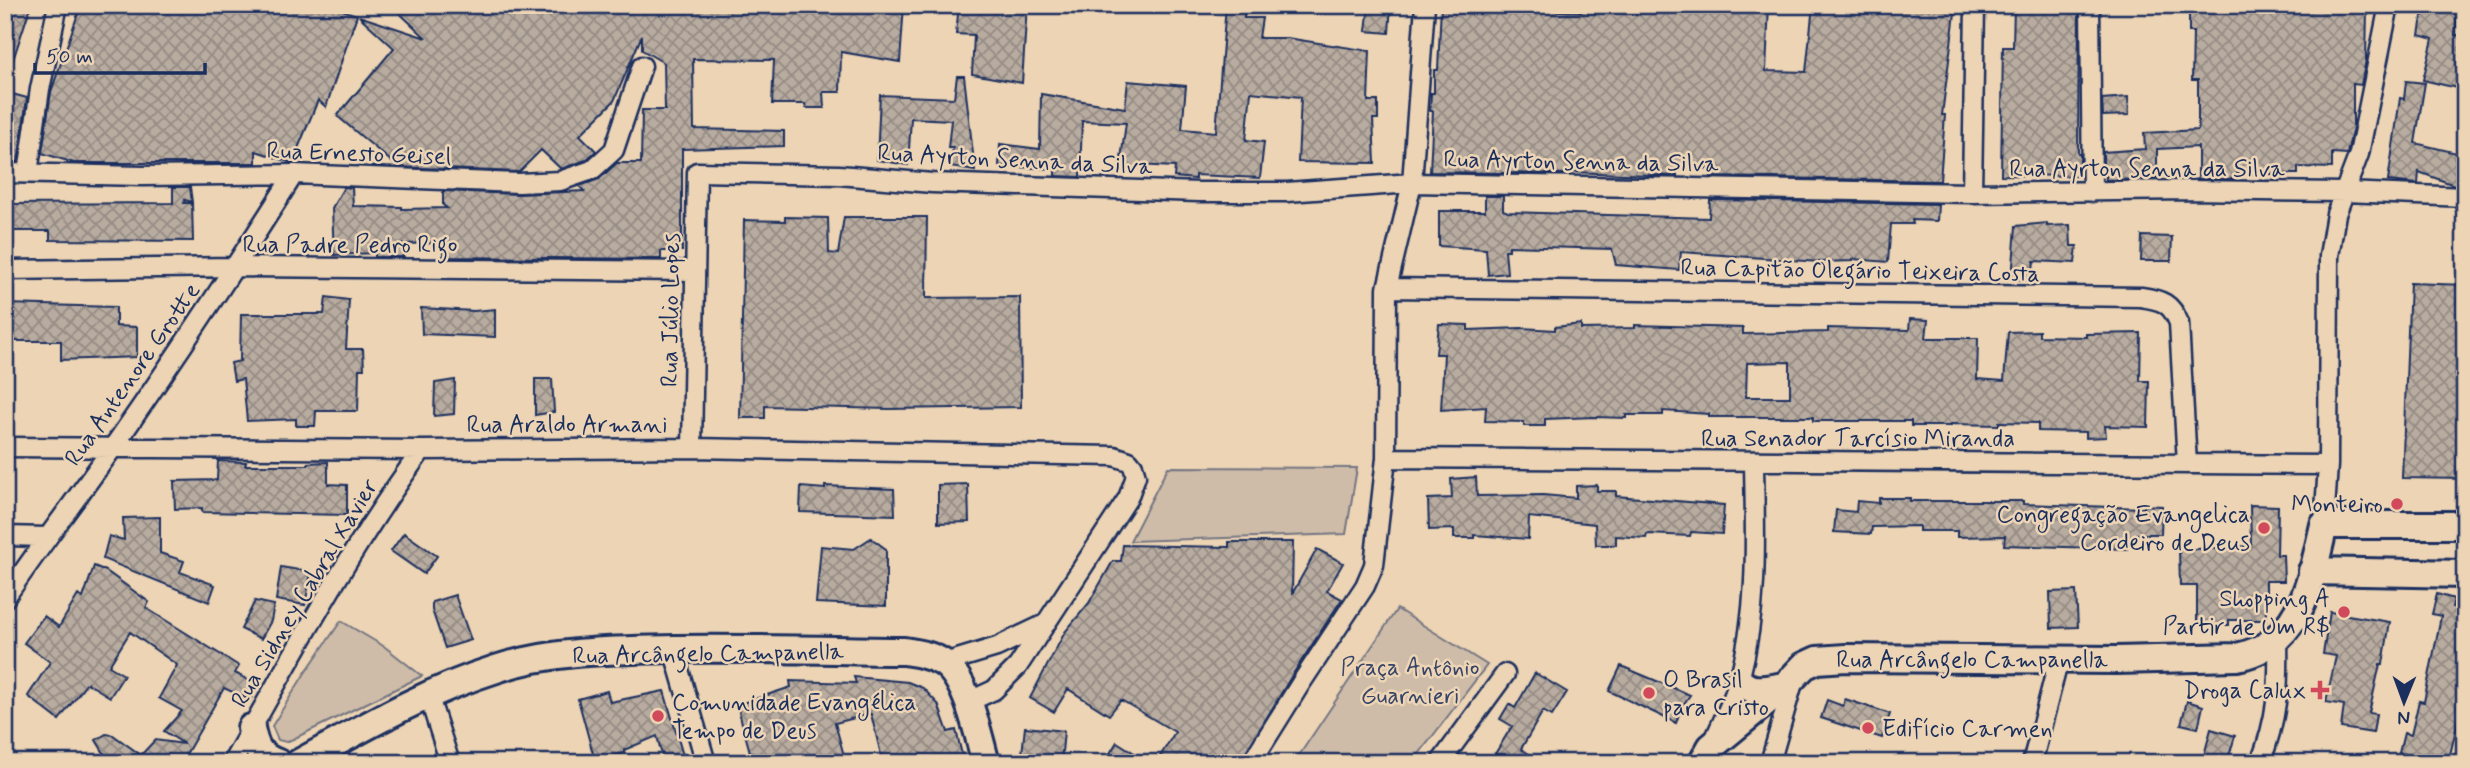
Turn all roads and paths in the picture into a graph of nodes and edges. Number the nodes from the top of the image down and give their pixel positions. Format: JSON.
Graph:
{"nodes":[{"id":1,"x":58,"y":5,"type":"edge"},
{"id":2,"x":1425,"y":5,"type":"edge"},
{"id":3,"x":1975,"y":5,"type":"edge"},
{"id":4,"x":2090,"y":5,"type":"edge"},
{"id":5,"x":2389,"y":5,"type":"edge"},
{"id":6,"x":642,"y":66,"type":"dead end"},
{"id":7,"x":697,"y":172,"type":"joint"},
{"id":8,"x":5,"y":173,"type":"edge"},
{"id":9,"x":28,"y":173,"type":"junction"},
{"id":10,"x":294,"y":174,"type":"junction"},
{"id":11,"x":1412,"y":183,"type":"junction"},
{"id":12,"x":2092,"y":192,"type":"junction"},
{"id":13,"x":2345,"y":192,"type":"junction"},
{"id":14,"x":1972,"y":193,"type":"junction"},
{"id":15,"x":2465,"y":197,"type":"edge"},
{"id":16,"x":235,"y":267,"type":"junction"},
{"id":17,"x":5,"y":270,"type":"edge"},
{"id":18,"x":694,"y":271,"type":"junction"},
{"id":19,"x":1387,"y":288,"type":"junction"},
{"id":20,"x":5,"y":447,"type":"edge"},
{"id":21,"x":113,"y":447,"type":"junction"},
{"id":22,"x":692,"y":448,"type":"junction"},
{"id":23,"x":422,"y":450,"type":"junction"},
{"id":24,"x":1387,"y":458,"type":"junction"},
{"id":25,"x":1754,"y":462,"type":"junction"},
{"id":26,"x":2187,"y":464,"type":"junction"},
{"id":27,"x":2329,"y":464,"type":"junction"},
{"id":28,"x":2324,"y":525,"type":"junction"},
{"id":29,"x":2465,"y":525,"type":"edge"},
{"id":30,"x":5,"y":536,"type":"edge"},
{"id":31,"x":47,"y":537,"type":"junction"},
{"id":32,"x":2312,"y":571,"type":"junction"},
{"id":33,"x":2465,"y":574,"type":"edge"},
{"id":34,"x":5,"y":598,"type":"edge"},
{"id":35,"x":1045,"y":624,"type":"junction"},
{"id":36,"x":2278,"y":639,"type":"junction"},
{"id":37,"x":673,"y":649,"type":"junction"},
{"id":38,"x":2059,"y":659,"type":"junction"},
{"id":39,"x":944,"y":663,"type":"junction"},
{"id":40,"x":1505,"y":674,"type":"dead end"},
{"id":41,"x":1791,"y":679,"type":"junction"},
{"id":42,"x":1739,"y":681,"type":"junction"},
{"id":43,"x":428,"y":694,"type":"junction"},
{"id":44,"x":968,"y":702,"type":"junction"},
{"id":45,"x":251,"y":728,"type":"junction"},
{"id":46,"x":1707,"y":755,"type":"edge"},
{"id":47,"x":232,"y":763,"type":"edge"},
{"id":48,"x":278,"y":763,"type":"edge"},
{"id":49,"x":299,"y":763,"type":"edge"},
{"id":50,"x":450,"y":763,"type":"edge"},
{"id":51,"x":706,"y":763,"type":"edge"},
{"id":52,"x":986,"y":763,"type":"edge"},
{"id":53,"x":1251,"y":763,"type":"edge"},
{"id":54,"x":1440,"y":763,"type":"edge"},
{"id":55,"x":1770,"y":763,"type":"edge"},
{"id":56,"x":2032,"y":763,"type":"edge"},
{"id":57,"x":2260,"y":763,"type":"edge"}],
"edges":[{"from":1,"to":9,"type":"street"},
{"from":2,"to":11,"type":"street"},
{"from":3,"to":14,"type":"street"},
{"from":4,"to":12,"type":"street"},
{"from":5,"to":13,"type":"street"},
{"from":6,"to":10,"type":"street","name":"Rua Ernesto Geisel"},
{"from":7,"to":11,"type":"street","name":"Rua Ayrton Senna da Silva"},
{"from":7,"to":18,"type":"street","name":"Rua Júlio Lopes"},
{"from":8,"to":9,"type":"street","name":"Rua Ernesto Geisel"},
{"from":9,"to":10,"type":"street","name":"Rua Ernesto Geisel"},
{"from":10,"to":16,"type":"street","name":"Rua Antenore Grotte"},
{"from":11,"to":14,"type":"street","name":"Rua Ayrton Senna da Silva"},
{"from":11,"to":19,"type":"street"},
{"from":12,"to":13,"type":"street","name":"Rua Ayrton Senna da Silva"},
{"from":12,"to":14,"type":"street","name":"Rua Ayrton Senna da Silva"},
{"from":13,"to":15,"type":"street","name":"Rua Ayrton Senna da Silva"},
{"from":13,"to":27,"type":"street"},
{"from":16,"to":17,"type":"street","name":"Rua Padre Pedro Rigo"},
{"from":16,"to":18,"type":"street","name":"Rua Padre Pedro Rigo"},
{"from":16,"to":21,"type":"street","name":"Rua Antenore Grotte"},
{"from":18,"to":22,"type":"street","name":"Rua Júlio Lopes"},
{"from":19,"to":24,"type":"street"},
{"from":19,"to":26,"type":"street","name":"Rua Capitão Olegário Teixeira Costa"},
{"from":20,"to":21,"type":"street","name":"Rua Araldo Armani"},
{"from":21,"to":23,"type":"street","name":"Rua Araldo Armani"},
{"from":21,"to":31,"type":"street","name":"Rua Antenore Grotte"},
{"from":22,"to":23,"type":"street","name":"Rua Araldo Armani"},
{"from":22,"to":35,"type":"street","name":"Rua Araldo Armani"},
{"from":23,"to":45,"type":"street","name":"Rua Sidney Cabral Xavier"},
{"from":24,"to":25,"type":"street","name":"Rua Senador Tarcísio Miranda"},
{"from":24,"to":53,"type":"street"},
{"from":25,"to":26,"type":"street","name":"Rua Senador Tarcísio Miranda"},
{"from":25,"to":42,"type":"street"},
{"from":26,"to":27,"type":"street","name":"Rua Senador Tarcísio Miranda"},
{"from":27,"to":28,"type":"street"},
{"from":28,"to":29,"type":"street"},
{"from":28,"to":32,"type":"street"},
{"from":30,"to":31,"type":"street"},
{"from":31,"to":34,"type":"street","name":"Rua Antenore Grotte"},
{"from":32,"to":33,"type":"street"},
{"from":32,"to":36,"type":"street"},
{"from":35,"to":39,"type":"street"},
{"from":35,"to":44,"type":"street"},
{"from":36,"to":38,"type":"street","name":"Rua Arcângelo Campanella"},
{"from":36,"to":57,"type":"street"},
{"from":37,"to":39,"type":"street","name":"Rua Arcângelo Campanella"},
{"from":37,"to":43,"type":"street","name":"Rua Arcângelo Campanella"},
{"from":37,"to":51,"type":"street"},
{"from":38,"to":41,"type":"street","name":"Rua Arcângelo Campanella"},
{"from":38,"to":56,"type":"street"},
{"from":39,"to":44,"type":"street"},
{"from":40,"to":54,"type":"street"},
{"from":41,"to":42,"type":"street"},
{"from":41,"to":46,"type":"street","name":"Rua Arcângelo Campanella"},
{"from":41,"to":55,"type":"street"},
{"from":42,"to":46,"type":"street"},
{"from":43,"to":49,"type":"street","name":"Rua Arcângelo Campanella"},
{"from":43,"to":50,"type":"street"},
{"from":44,"to":52,"type":"street"},
{"from":45,"to":47,"type":"street","name":"Rua Sidney Cabral Xavier"},
{"from":45,"to":48,"type":"street"}]}
